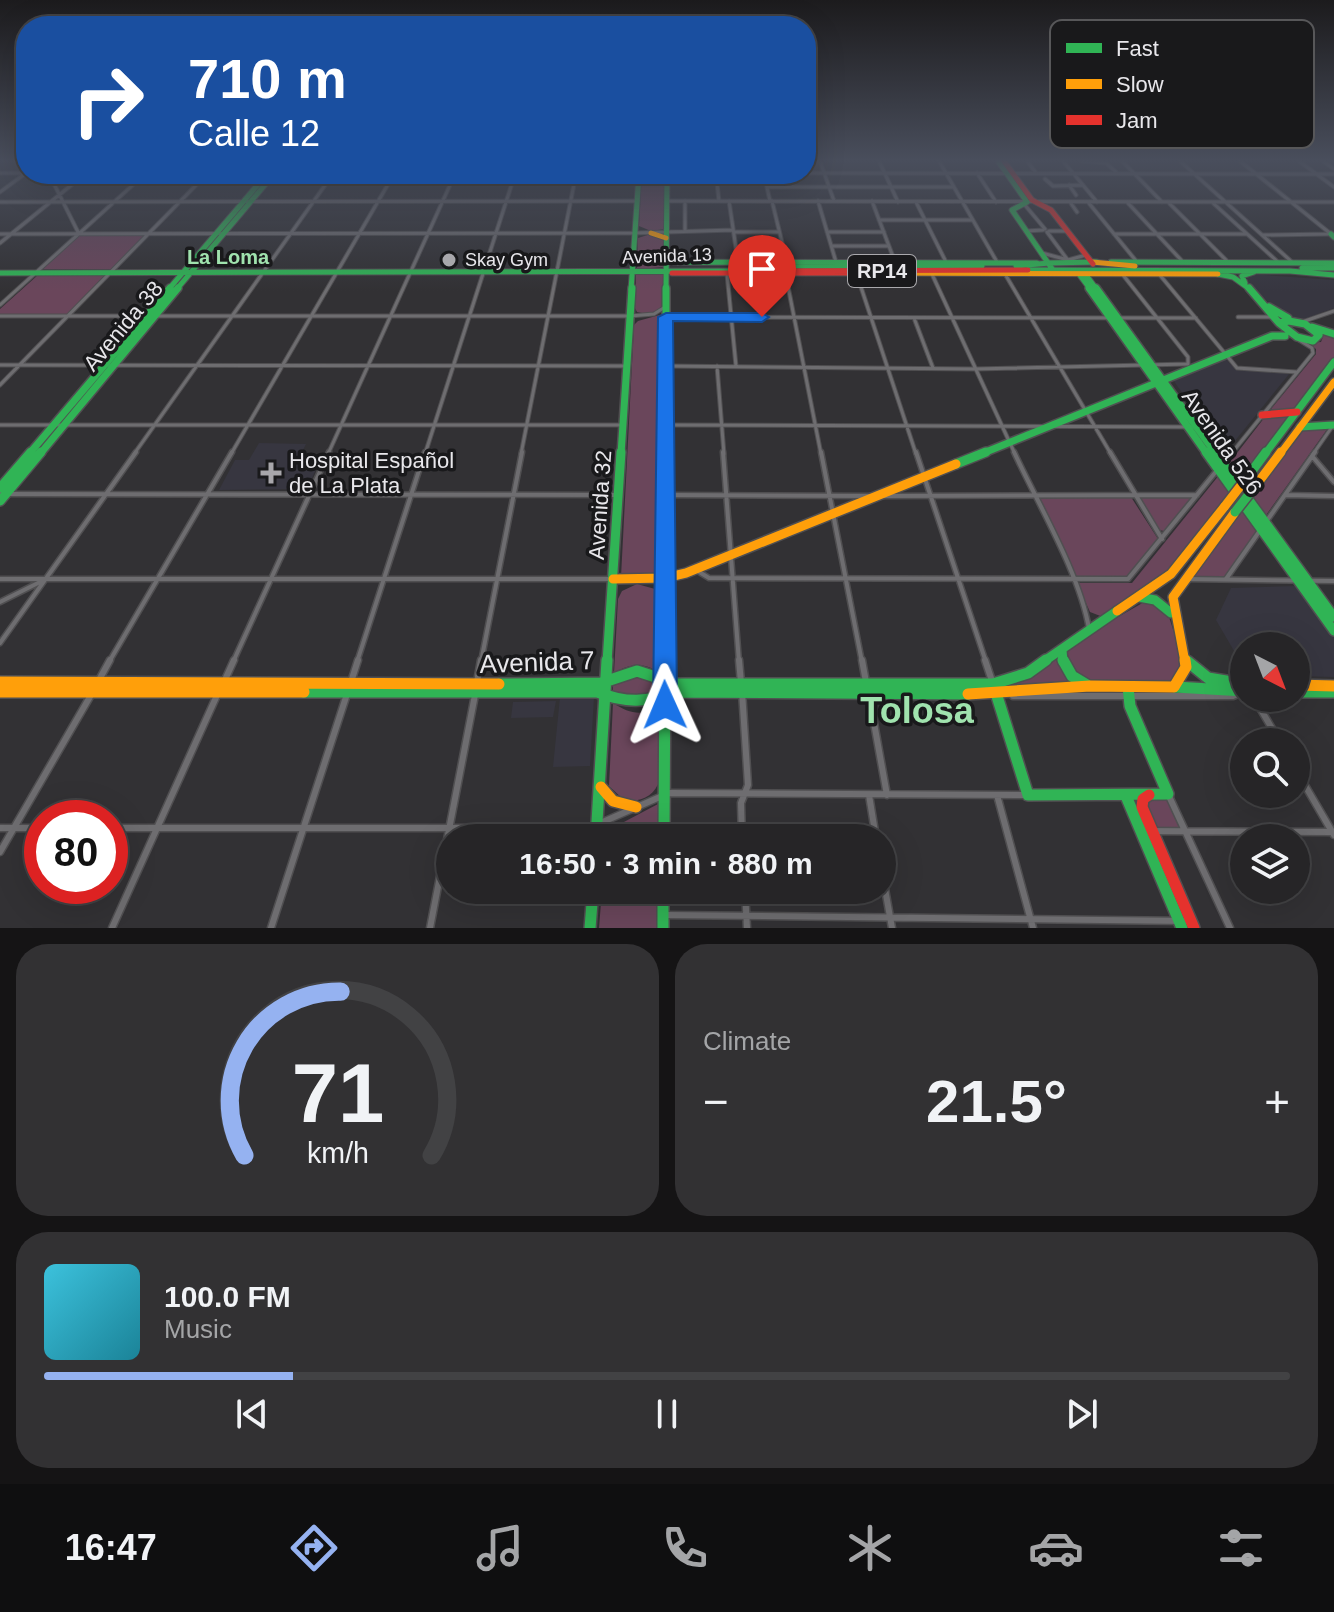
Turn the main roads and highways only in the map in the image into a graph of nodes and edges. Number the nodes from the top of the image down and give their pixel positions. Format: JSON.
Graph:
{"nodes":[{"id":1,"x":245,"y":204,"type":"edge"},
{"id":2,"x":638,"y":204,"type":"edge"},
{"id":3,"x":667,"y":204,"type":"edge"},
{"id":4,"x":1013,"y":204,"type":"edge"},
{"id":5,"x":1040,"y":204,"type":"edge"},
{"id":6,"x":651,"y":233,"type":"road end"},
{"id":7,"x":666,"y":234,"type":"junction"},
{"id":8,"x":946,"y":262,"type":"junction"},
{"id":9,"x":1334,"y":265,"type":"edge"},
{"id":10,"x":1094,"y":266,"type":"junction"},
{"id":11,"x":1136,"y":266,"type":"junction"},
{"id":12,"x":666,"y":268,"type":"junction"},
{"id":13,"x":786,"y":268,"type":"junction"},
{"id":14,"x":984,"y":268,"type":"junction"},
{"id":15,"x":1017,"y":268,"type":"junction"},
{"id":16,"x":1052,"y":268,"type":"junction"},
{"id":17,"x":930,"y":269,"type":"junction"},
{"id":18,"x":1267,"y":270,"type":"junction"},
{"id":19,"x":0,"y":272,"type":"edge"},
{"id":20,"x":188,"y":272,"type":"junction"},
{"id":21,"x":633,"y":272,"type":"junction"},
{"id":22,"x":1082,"y":274,"type":"junction"},
{"id":23,"x":954,"y":275,"type":"junction"},
{"id":24,"x":1334,"y":275,"type":"edge"},
{"id":25,"x":1297,"y":321,"type":"junction"},
{"id":26,"x":1275,"y":326,"type":"junction"},
{"id":27,"x":1312,"y":327,"type":"junction"},
{"id":28,"x":1334,"y":334,"type":"edge"},
{"id":29,"x":1334,"y":362,"type":"edge"},
{"id":30,"x":109,"y":365,"type":"junction"},
{"id":31,"x":1160,"y":381,"type":"junction"},
{"id":32,"x":1334,"y":382,"type":"edge"},
{"id":33,"x":1297,"y":412,"type":"junction"},
{"id":34,"x":1262,"y":415,"type":"road end"},
{"id":35,"x":1334,"y":425,"type":"edge"},
{"id":36,"x":1300,"y":427,"type":"junction"},
{"id":37,"x":1,"y":494,"type":"edge"},
{"id":38,"x":1264,"y":526,"type":"junction"},
{"id":39,"x":665,"y":578,"type":"junction"},
{"id":40,"x":613,"y":579,"type":"junction"},
{"id":41,"x":1136,"y":598,"type":"junction"},
{"id":42,"x":1172,"y":614,"type":"junction"},
{"id":43,"x":1334,"y":617,"type":"edge"},
{"id":44,"x":1334,"y":631,"type":"edge"},
{"id":45,"x":1062,"y":650,"type":"junction"},
{"id":46,"x":1187,"y":661,"type":"junction"},
{"id":47,"x":607,"y":681,"type":"junction"},
{"id":48,"x":665,"y":681,"type":"junction"},
{"id":49,"x":0,"y":682,"type":"edge"},
{"id":50,"x":1230,"y":682,"type":"edge"},
{"id":51,"x":1310,"y":685,"type":"edge"},
{"id":52,"x":1090,"y":686,"type":"junction"},
{"id":53,"x":1334,"y":686,"type":"edge"},
{"id":54,"x":1174,"y":687,"type":"junction"},
{"id":55,"x":476,"y":688,"type":"junction"},
{"id":56,"x":742,"y":689,"type":"junction"},
{"id":57,"x":994,"y":689,"type":"junction"},
{"id":58,"x":1128,"y":691,"type":"junction"},
{"id":59,"x":1230,"y":691,"type":"edge"},
{"id":60,"x":0,"y":692,"type":"edge"},
{"id":61,"x":1310,"y":692,"type":"edge"},
{"id":62,"x":1334,"y":692,"type":"edge"},
{"id":63,"x":606,"y":695,"type":"junction"},
{"id":64,"x":665,"y":695,"type":"junction"},
{"id":65,"x":600,"y":785,"type":"junction"},
{"id":66,"x":1149,"y":795,"type":"junction"},
{"id":67,"x":1126,"y":796,"type":"junction"},
{"id":68,"x":636,"y":807,"type":"road end"},
{"id":69,"x":597,"y":824,"type":"edge"},
{"id":70,"x":664,"y":824,"type":"edge"},
{"id":71,"x":592,"y":904,"type":"edge"},
{"id":72,"x":663,"y":904,"type":"edge"},
{"id":73,"x":1180,"y":924,"type":"edge"},
{"id":74,"x":1192,"y":924,"type":"edge"},
{"id":75,"x":590,"y":928,"type":"edge"},
{"id":76,"x":663,"y":928,"type":"edge"}],
"edges":[{"from":1,"to":20,"type":"main road","name":"Avenida 38"},
{"from":2,"to":21,"type":"main road","name":"Avenida 32"},
{"from":3,"to":7,"type":"main road"},
{"from":4,"to":16,"type":"main road"},
{"from":5,"to":10,"type":"main road"},
{"from":6,"to":7,"type":"main road"},
{"from":7,"to":12,"type":"main road"},
{"from":8,"to":14,"type":"main road"},
{"from":8,"to":16,"type":"main road"},
{"from":8,"to":17,"type":"main road"},
{"from":9,"to":11,"type":"main road"},
{"from":9,"to":11,"type":"main road"},
{"from":10,"to":11,"type":"main road"},
{"from":10,"to":11,"type":"main road"},
{"from":10,"to":16,"type":"main road"},
{"from":10,"to":22,"type":"main road"},
{"from":10,"to":26,"type":"main road"},
{"from":11,"to":18,"type":"main road"},
{"from":12,"to":13,"type":"main road","name":"Avenida 13","number":"RP14"},
{"from":12,"to":13,"type":"main road"},
{"from":12,"to":13,"type":"main road"},
{"from":12,"to":21,"type":"main road","name":"Avenida 13","number":"RP14"},
{"from":12,"to":39,"type":"main road"},
{"from":13,"to":17,"type":"main road","name":"Avenida 13","number":"RP14"},
{"from":13,"to":17,"type":"main road"},
{"from":13,"to":17,"type":"main road"},
{"from":14,"to":15,"type":"main road","name":"Avenida 13","number":"RP14"},
{"from":14,"to":17,"type":"main road","name":"Avenida 13","number":"RP14"},
{"from":14,"to":23,"type":"main road"},
{"from":15,"to":16,"type":"main road"},
{"from":15,"to":16,"type":"main road"},
{"from":16,"to":22,"type":"main road"},
{"from":16,"to":23,"type":"main road"},
{"from":17,"to":23,"type":"main road"},
{"from":18,"to":24,"type":"main road"},
{"from":18,"to":25,"type":"main road"},
{"from":19,"to":20,"type":"main road","name":"Avenida 13"},
{"from":20,"to":21,"type":"main road","name":"Avenida 13"},
{"from":20,"to":30,"type":"main road","name":"Avenida 38"},
{"from":21,"to":40,"type":"main road","name":"Avenida 32"},
{"from":22,"to":31,"type":"main road","name":"Avenida 526"},
{"from":25,"to":26,"type":"main road"},
{"from":25,"to":27,"type":"main road"},
{"from":26,"to":27,"type":"main road"},
{"from":26,"to":31,"type":"main road"},
{"from":27,"to":28,"type":"main road"},
{"from":29,"to":33,"type":"main road"},
{"from":30,"to":37,"type":"main road","name":"Avenida 38"},
{"from":30,"to":37,"type":"main road","name":"Avenida 38"},
{"from":31,"to":38,"type":"main road","name":"Avenida 526"},
{"from":31,"to":39,"type":"main road"},
{"from":32,"to":36,"type":"main road"},
{"from":33,"to":34,"type":"main road"},
{"from":33,"to":41,"type":"main road","bridge":true},
{"from":35,"to":36,"type":"main road"},
{"from":36,"to":42,"type":"main road","bridge":true},
{"from":38,"to":43,"type":"main road","name":"Avenida 526"},
{"from":38,"to":44,"type":"main road","name":"Avenida 526"},
{"from":39,"to":40,"type":"main road"},
{"from":39,"to":48,"type":"main road"},
{"from":40,"to":47,"type":"main road","name":"Avenida 32"},
{"from":41,"to":42,"type":"main road"},
{"from":41,"to":45,"type":"main road"},
{"from":42,"to":46,"type":"main road"},
{"from":45,"to":52,"type":"main road"},
{"from":45,"to":57,"type":"main road","name":"Avenida 7"},
{"from":46,"to":50,"type":"main road"},
{"from":46,"to":54,"type":"main road"},
{"from":47,"to":48,"type":"main road","name":"Avenida 7"},
{"from":47,"to":55,"type":"main road","name":"Avenida 7"},
{"from":47,"to":63,"type":"main road","name":"Avenida 32"},
{"from":48,"to":56,"type":"main road","name":"Avenida 7"},
{"from":48,"to":64,"type":"main road"},
{"from":49,"to":55,"type":"main road","name":"Avenida 7"},
{"from":51,"to":53,"type":"main road"},
{"from":52,"to":57,"type":"main road","name":"Avenida 7"},
{"from":52,"to":58,"type":"main road","name":"Avenida 7"},
{"from":54,"to":58,"type":"main road","name":"Avenida 7"},
{"from":54,"to":59,"type":"main road","name":"Avenida 7"},
{"from":55,"to":60,"type":"main road","name":"Avenida 7"},
{"from":55,"to":63,"type":"main road","name":"Avenida 7"},
{"from":56,"to":57,"type":"main road","name":"Avenida 7"},
{"from":56,"to":64,"type":"main road","name":"Avenida 7"},
{"from":57,"to":67,"type":"main road"},
{"from":58,"to":66,"type":"main road"},
{"from":61,"to":62,"type":"main road"},
{"from":63,"to":64,"type":"main road","name":"Avenida 7"},
{"from":63,"to":65,"type":"main road","name":"Avenida 32"},
{"from":64,"to":70,"type":"main road"},
{"from":65,"to":68,"type":"main road"},
{"from":65,"to":69,"type":"main road","name":"Avenida 32"},
{"from":66,"to":67,"type":"main road"},
{"from":66,"to":74,"type":"main road"},
{"from":67,"to":73,"type":"main road"},
{"from":71,"to":75,"type":"main road"},
{"from":72,"to":76,"type":"main road"}]}
